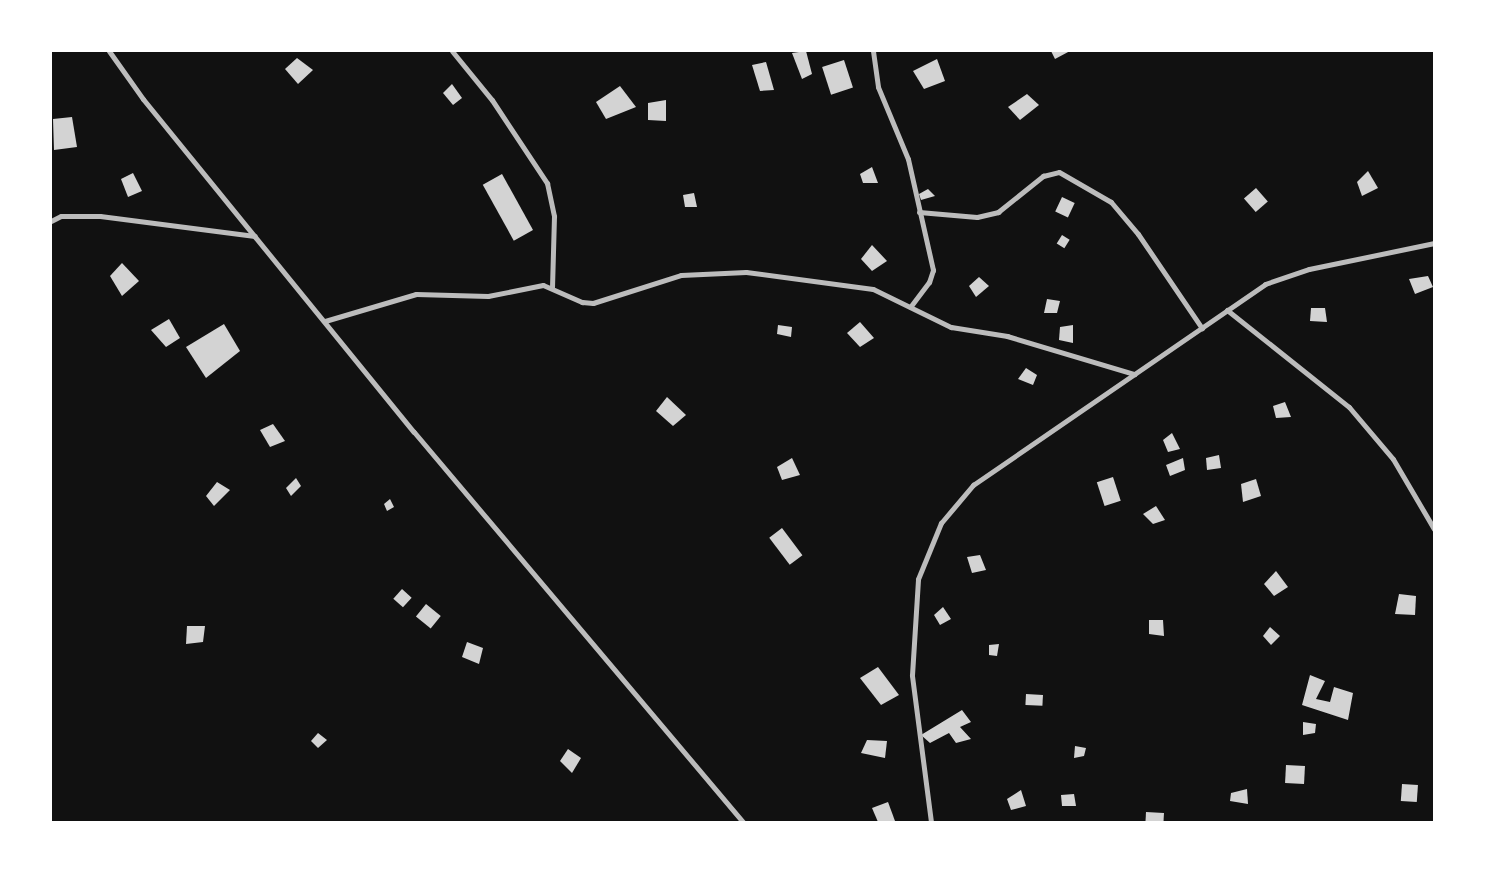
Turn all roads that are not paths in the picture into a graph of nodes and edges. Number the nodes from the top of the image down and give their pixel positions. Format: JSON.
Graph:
{"nodes":[{"id":1,"x":109,"y":51,"type":"edge"},
{"id":2,"x":452,"y":51,"type":"edge"},
{"id":3,"x":873,"y":51,"type":"edge"},
{"id":4,"x":919,"y":212,"type":"junction"},
{"id":5,"x":51,"y":221,"type":"edge"},
{"id":6,"x":256,"y":236,"type":"junction"},
{"id":7,"x":1434,"y":243,"type":"edge"},
{"id":8,"x":552,"y":287,"type":"junction"},
{"id":9,"x":910,"y":307,"type":"junction"},
{"id":10,"x":1227,"y":310,"type":"junction"},
{"id":11,"x":325,"y":320,"type":"junction"},
{"id":12,"x":1202,"y":328,"type":"junction"},
{"id":13,"x":1134,"y":374,"type":"junction"},
{"id":14,"x":1434,"y":529,"type":"edge"},
{"id":15,"x":743,"y":822,"type":"edge"},
{"id":16,"x":931,"y":822,"type":"edge"}],
"edges":[{"from":1,"to":6,"type":"street"},
{"from":2,"to":8,"type":"street"},
{"from":3,"to":4,"type":"street"},
{"from":4,"to":9,"type":"street"},
{"from":4,"to":12,"type":"street"},
{"from":5,"to":6,"type":"street"},
{"from":6,"to":11,"type":"street"},
{"from":7,"to":10,"type":"street"},
{"from":8,"to":9,"type":"street"},
{"from":8,"to":11,"type":"street"},
{"from":9,"to":13,"type":"street"},
{"from":10,"to":12,"type":"street"},
{"from":10,"to":14,"type":"street"},
{"from":11,"to":15,"type":"street"},
{"from":12,"to":13,"type":"street"},
{"from":13,"to":16,"type":"street"}]}
